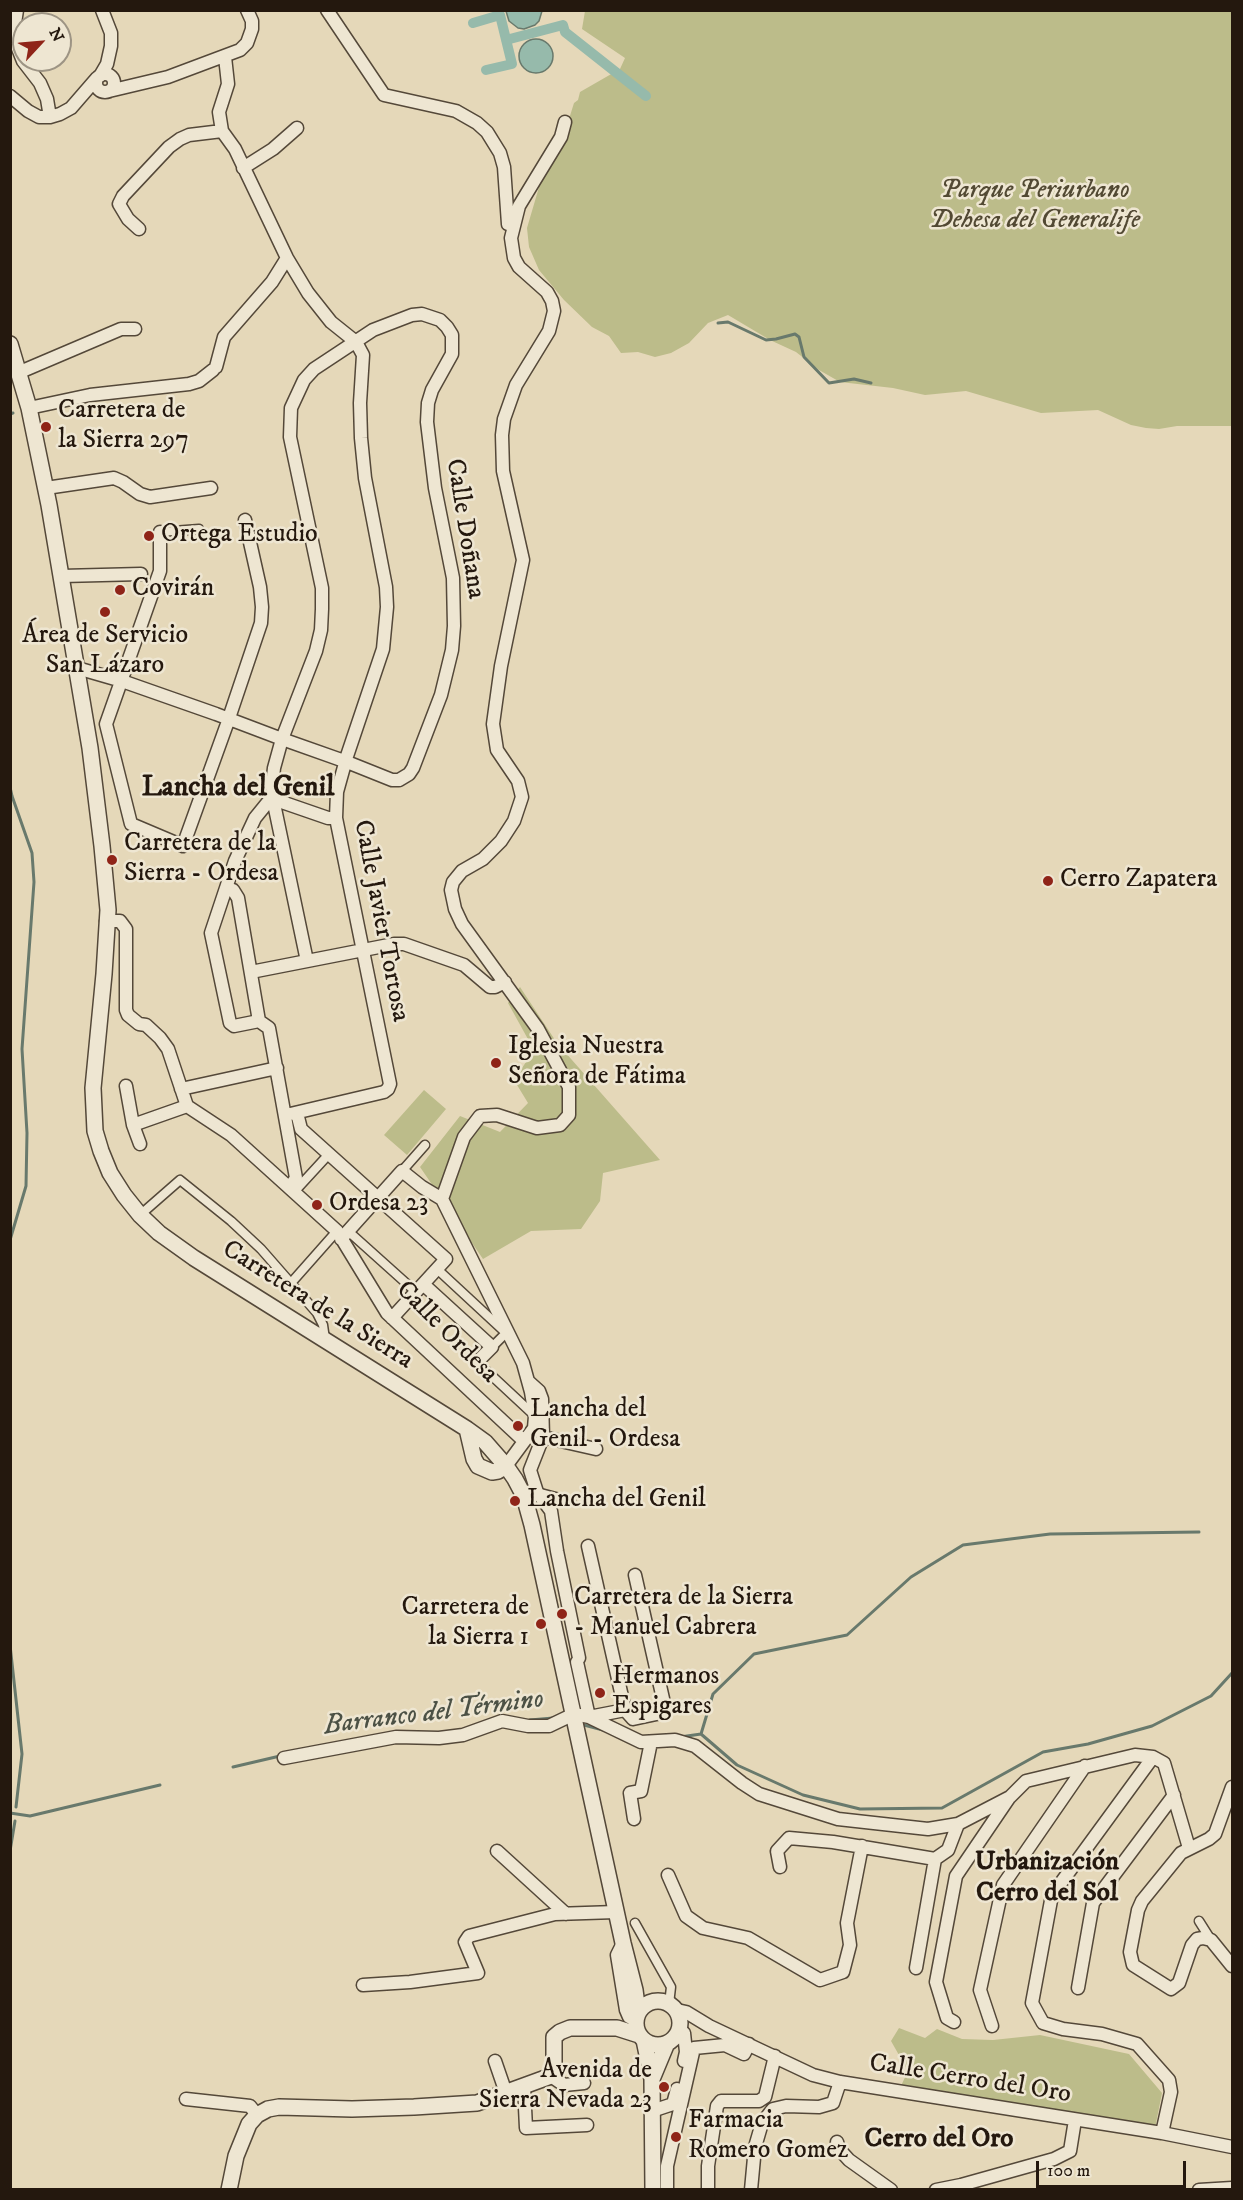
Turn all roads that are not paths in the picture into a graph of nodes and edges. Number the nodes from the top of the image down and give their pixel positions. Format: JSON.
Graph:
{"nodes":[{"id":1,"x":102,"y":10,"type":"edge"},
{"id":2,"x":247,"y":10,"type":"edge"},
{"id":3,"x":327,"y":10,"type":"edge"},
{"id":4,"x":225,"y":57,"type":"junction"},
{"id":5,"x":32,"y":72,"type":"edge"},
{"id":6,"x":105,"y":79,"type":"junction"},
{"id":7,"x":10,"y":96,"type":"edge"},
{"id":8,"x":50,"y":117,"type":"junction"},
{"id":9,"x":565,"y":122,"type":"dead end"},
{"id":10,"x":297,"y":128,"type":"dead end"},
{"id":11,"x":222,"y":130,"type":"junction"},
{"id":12,"x":243,"y":168,"type":"junction"},
{"id":13,"x":513,"y":226,"type":"junction"},
{"id":14,"x":140,"y":229,"type":"dead end"},
{"id":15,"x":287,"y":258,"type":"junction"},
{"id":16,"x":135,"y":329,"type":"dead end"},
{"id":17,"x":356,"y":342,"type":"junction"},
{"id":18,"x":10,"y":344,"type":"edge"},
{"id":19,"x":20,"y":372,"type":"junction"},
{"id":20,"x":29,"y":408,"type":"junction"},
{"id":21,"x":36,"y":446,"type":"junction"},
{"id":22,"x":46,"y":488,"type":"junction"},
{"id":23,"x":211,"y":488,"type":"dead end"},
{"id":24,"x":245,"y":520,"type":"dead end"},
{"id":25,"x":199,"y":529,"type":"dead end"},
{"id":26,"x":160,"y":532,"type":"joint"},
{"id":27,"x":150,"y":573,"type":"junction"},
{"id":28,"x":62,"y":576,"type":"junction"},
{"id":29,"x":60,"y":622,"type":"junction"},
{"id":30,"x":77,"y":668,"type":"junction"},
{"id":31,"x":122,"y":681,"type":"junction"},
{"id":32,"x":228,"y":718,"type":"junction"},
{"id":33,"x":75,"y":723,"type":"junction"},
{"id":34,"x":282,"y":739,"type":"junction"},
{"id":35,"x":347,"y":762,"type":"junction"},
{"id":36,"x":273,"y":799,"type":"junction"},
{"id":37,"x":336,"y":818,"type":"junction"},
{"id":38,"x":226,"y":889,"type":"junction"},
{"id":39,"x":106,"y":921,"type":"junction"},
{"id":40,"x":363,"y":951,"type":"junction"},
{"id":41,"x":308,"y":961,"type":"junction"},
{"id":42,"x":251,"y":972,"type":"junction"},
{"id":43,"x":505,"y":982,"type":"junction"},
{"id":44,"x":259,"y":1021,"type":"junction"},
{"id":45,"x":277,"y":1068,"type":"junction"},
{"id":46,"x":126,"y":1086,"type":"dead end"},
{"id":47,"x":181,"y":1089,"type":"junction"},
{"id":48,"x":187,"y":1106,"type":"junction"},
{"id":49,"x":292,"y":1114,"type":"junction"},
{"id":50,"x":133,"y":1125,"type":"junction"},
{"id":51,"x":141,"y":1144,"type":"dead end"},
{"id":52,"x":424,"y":1145,"type":"dead end"},
{"id":53,"x":329,"y":1154,"type":"junction"},
{"id":54,"x":402,"y":1171,"type":"junction"},
{"id":55,"x":292,"y":1189,"type":"junction"},
{"id":56,"x":378,"y":1198,"type":"junction"},
{"id":57,"x":442,"y":1199,"type":"junction"},
{"id":58,"x":140,"y":1215,"type":"junction"},
{"id":59,"x":342,"y":1233,"type":"junction"},
{"id":60,"x":437,"y":1269,"type":"junction"},
{"id":61,"x":291,"y":1283,"type":"junction"},
{"id":62,"x":420,"y":1288,"type":"junction"},
{"id":63,"x":392,"y":1318,"type":"junction"},
{"id":64,"x":506,"y":1331,"type":"junction"},
{"id":65,"x":325,"y":1339,"type":"junction"},
{"id":66,"x":492,"y":1347,"type":"junction"},
{"id":67,"x":477,"y":1362,"type":"joint"},
{"id":68,"x":528,"y":1381,"type":"junction"},
{"id":69,"x":535,"y":1416,"type":"junction"},
{"id":70,"x":467,"y":1429,"type":"junction"},
{"id":71,"x":543,"y":1437,"type":"junction"},
{"id":72,"x":524,"y":1441,"type":"junction"},
{"id":73,"x":596,"y":1449,"type":"dead end"},
{"id":74,"x":506,"y":1466,"type":"junction"},
{"id":75,"x":537,"y":1492,"type":"junction"},
{"id":76,"x":571,"y":1501,"type":"dead end"},
{"id":77,"x":588,"y":1546,"type":"dead end"},
{"id":78,"x":634,"y":1575,"type":"dead end"},
{"id":79,"x":625,"y":1710,"type":"junction"},
{"id":80,"x":581,"y":1715,"type":"junction"},
{"id":81,"x":651,"y":1742,"type":"junction"},
{"id":82,"x":1153,"y":1757,"type":"junction"},
{"id":83,"x":284,"y":1758,"type":"dead end"},
{"id":84,"x":1085,"y":1766,"type":"junction"},
{"id":85,"x":1233,"y":1788,"type":"edge"},
{"id":86,"x":1174,"y":1795,"type":"junction"},
{"id":87,"x":1010,"y":1797,"type":"junction"},
{"id":88,"x":634,"y":1819,"type":"dead end"},
{"id":89,"x":958,"y":1824,"type":"junction"},
{"id":90,"x":862,"y":1846,"type":"junction"},
{"id":91,"x":1189,"y":1848,"type":"junction"},
{"id":92,"x":497,"y":1851,"type":"dead end"},
{"id":93,"x":935,"y":1859,"type":"junction"},
{"id":94,"x":780,"y":1867,"type":"dead end"},
{"id":95,"x":668,"y":1875,"type":"dead end"},
{"id":96,"x":616,"y":1912,"type":"junction"},
{"id":97,"x":566,"y":1914,"type":"junction"},
{"id":98,"x":1199,"y":1921,"type":"dead end"},
{"id":99,"x":636,"y":1923,"type":"dead end"},
{"id":100,"x":1211,"y":1940,"type":"junction"},
{"id":101,"x":623,"y":1943,"type":"junction"},
{"id":102,"x":630,"y":1965,"type":"junction"},
{"id":103,"x":1233,"y":1966,"type":"edge"},
{"id":104,"x":916,"y":1968,"type":"dead end"},
{"id":105,"x":363,"y":1985,"type":"dead end"},
{"id":106,"x":1078,"y":1988,"type":"dead end"},
{"id":107,"x":668,"y":2005,"type":"junction"},
{"id":108,"x":954,"y":2022,"type":"dead end"},
{"id":109,"x":639,"y":2026,"type":"junction"},
{"id":110,"x":709,"y":2026,"type":"junction"},
{"id":111,"x":992,"y":2026,"type":"dead end"},
{"id":112,"x":680,"y":2028,"type":"junction"},
{"id":113,"x":667,"y":2043,"type":"junction"},
{"id":114,"x":749,"y":2043,"type":"junction"},
{"id":115,"x":775,"y":2056,"type":"junction"},
{"id":116,"x":495,"y":2061,"type":"dead end"},
{"id":117,"x":551,"y":2076,"type":"junction"},
{"id":118,"x":652,"y":2079,"type":"junction"},
{"id":119,"x":840,"y":2082,"type":"junction"},
{"id":120,"x":584,"y":2083,"type":"dead end"},
{"id":121,"x":524,"y":2087,"type":"junction"},
{"id":122,"x":506,"y":2093,"type":"junction"},
{"id":123,"x":186,"y":2099,"type":"dead end"},
{"id":124,"x":652,"y":2112,"type":"junction"},
{"id":125,"x":257,"y":2115,"type":"junction"},
{"id":126,"x":1075,"y":2120,"type":"junction"},
{"id":127,"x":586,"y":2125,"type":"dead end"},
{"id":128,"x":1162,"y":2133,"type":"junction"},
{"id":129,"x":837,"y":2142,"type":"dead end"},
{"id":130,"x":1233,"y":2146,"type":"edge"},
{"id":131,"x":1233,"y":2188,"type":"edge"},
{"id":132,"x":229,"y":2190,"type":"edge"},
{"id":133,"x":653,"y":2190,"type":"edge"},
{"id":134,"x":667,"y":2190,"type":"edge"},
{"id":135,"x":708,"y":2190,"type":"edge"},
{"id":136,"x":751,"y":2190,"type":"edge"},
{"id":137,"x":891,"y":2190,"type":"edge"},
{"id":138,"x":936,"y":2190,"type":"edge"},
{"id":139,"x":1199,"y":2190,"type":"edge"}],
"edges":[{"from":1,"to":6,"type":"street"},
{"from":2,"to":4,"type":"street"},
{"from":3,"to":13,"type":"street"},
{"from":4,"to":6,"type":"street"},
{"from":4,"to":11,"type":"street"},
{"from":5,"to":8,"type":"street"},
{"from":6,"to":8,"type":"street"},
{"from":7,"to":8,"type":"street"},
{"from":9,"to":13,"type":"street"},
{"from":10,"to":12,"type":"street"},
{"from":11,"to":12,"type":"street"},
{"from":11,"to":14,"type":"street"},
{"from":12,"to":15,"type":"street"},
{"from":13,"to":43,"type":"street"},
{"from":15,"to":17,"type":"street"},
{"from":15,"to":20,"type":"street"},
{"from":16,"to":19,"type":"street"},
{"from":17,"to":34,"type":"street","name":"Calle Doñana"},
{"from":17,"to":35,"type":"street","name":"Calle Javier Tortosa"},
{"from":17,"to":35,"type":"street","name":"Calle Doñana"},
{"from":18,"to":19,"type":"street","name":"Carretera de la Sierra"},
{"from":19,"to":20,"type":"street","name":"Carretera de la Sierra"},
{"from":20,"to":21,"type":"street","name":"Carretera de la Sierra"},
{"from":21,"to":22,"type":"street","name":"Carretera de la Sierra"},
{"from":21,"to":29,"type":"street","name":"Carretera de la Sierra"},
{"from":22,"to":23,"type":"street"},
{"from":22,"to":28,"type":"street","name":"Carretera de la Sierra"},
{"from":24,"to":32,"type":"street"},
{"from":25,"to":26,"type":"street"},
{"from":26,"to":27,"type":"street"},
{"from":27,"to":28,"type":"street"},
{"from":27,"to":31,"type":"street"},
{"from":28,"to":30,"type":"street","name":"Carretera de la Sierra"},
{"from":29,"to":30,"type":"street"},
{"from":29,"to":33,"type":"street","name":"Carretera de la Sierra"},
{"from":30,"to":31,"type":"street","name":"Calle Doñana"},
{"from":30,"to":33,"type":"street"},
{"from":30,"to":39,"type":"street","name":"Carretera de la Sierra"},
{"from":31,"to":32,"type":"street","name":"Calle Doñana"},
{"from":31,"to":32,"type":"street"},
{"from":32,"to":34,"type":"street","name":"Calle Doñana"},
{"from":33,"to":39,"type":"street","name":"Carretera de la Sierra"},
{"from":34,"to":35,"type":"street","name":"Calle Doñana"},
{"from":34,"to":36,"type":"street","name":"Calle Doñana"},
{"from":35,"to":37,"type":"street","name":"Calle Javier Tortosa"},
{"from":36,"to":37,"type":"street"},
{"from":36,"to":38,"type":"street"},
{"from":36,"to":41,"type":"street","name":"Calle Doñana"},
{"from":37,"to":40,"type":"street","name":"Calle Javier Tortosa"},
{"from":38,"to":42,"type":"street"},
{"from":38,"to":44,"type":"street"},
{"from":39,"to":47,"type":"street"},
{"from":39,"to":58,"type":"street","name":"Carretera de la Sierra"},
{"from":40,"to":41,"type":"street"},
{"from":40,"to":43,"type":"street"},
{"from":40,"to":49,"type":"street","name":"Calle Javier Tortosa"},
{"from":41,"to":42,"type":"street"},
{"from":42,"to":44,"type":"street"},
{"from":43,"to":57,"type":"street"},
{"from":44,"to":45,"type":"street"},
{"from":45,"to":47,"type":"street"},
{"from":45,"to":49,"type":"street"},
{"from":46,"to":50,"type":"street"},
{"from":47,"to":48,"type":"street"},
{"from":48,"to":50,"type":"street"},
{"from":48,"to":55,"type":"street","name":"Calle Ordesa"},
{"from":49,"to":53,"type":"street"},
{"from":49,"to":55,"type":"street"},
{"from":50,"to":51,"type":"street"},
{"from":52,"to":54,"type":"street"},
{"from":53,"to":55,"type":"street"},
{"from":53,"to":56,"type":"street"},
{"from":54,"to":56,"type":"street"},
{"from":54,"to":57,"type":"street"},
{"from":55,"to":59,"type":"street","name":"Calle Ordesa"},
{"from":56,"to":59,"type":"street"},
{"from":56,"to":60,"type":"street"},
{"from":57,"to":64,"type":"street"},
{"from":58,"to":61,"type":"street"},
{"from":58,"to":65,"type":"street","name":"Carretera de la Sierra"},
{"from":59,"to":61,"type":"street"},
{"from":59,"to":62,"type":"street"},
{"from":59,"to":63,"type":"street","name":"Calle Ordesa"},
{"from":60,"to":62,"type":"street"},
{"from":60,"to":64,"type":"street"},
{"from":61,"to":65,"type":"street"},
{"from":62,"to":63,"type":"street"},
{"from":62,"to":66,"type":"street"},
{"from":63,"to":72,"type":"street","name":"Calle Ordesa"},
{"from":64,"to":66,"type":"street"},
{"from":64,"to":68,"type":"street"},
{"from":65,"to":70,"type":"street","name":"Carretera de la Sierra"},
{"from":66,"to":67,"type":"street"},
{"from":67,"to":69,"type":"street"},
{"from":68,"to":69,"type":"street"},
{"from":68,"to":71,"type":"street"},
{"from":69,"to":72,"type":"street"},
{"from":70,"to":74,"type":"street","name":"Carretera de la Sierra"},
{"from":70,"to":74,"type":"street"},
{"from":71,"to":73,"type":"street"},
{"from":71,"to":75,"type":"street"},
{"from":72,"to":74,"type":"street"},
{"from":74,"to":80,"type":"street","name":"Carretera de la Sierra"},
{"from":75,"to":76,"type":"street"},
{"from":75,"to":80,"type":"street"},
{"from":77,"to":79,"type":"street"},
{"from":78,"to":79,"type":"street"},
{"from":79,"to":80,"type":"street"},
{"from":80,"to":81,"type":"street"},
{"from":80,"to":83,"type":"street"},
{"from":80,"to":96,"type":"street","name":"Carretera de la Sierra"},
{"from":81,"to":88,"type":"street"},
{"from":81,"to":89,"type":"street"},
{"from":82,"to":84,"type":"street"},
{"from":82,"to":86,"type":"street"},
{"from":82,"to":128,"type":"street"},
{"from":84,"to":87,"type":"street"},
{"from":84,"to":111,"type":"street"},
{"from":85,"to":91,"type":"street"},
{"from":86,"to":91,"type":"street"},
{"from":86,"to":106,"type":"street"},
{"from":87,"to":89,"type":"street"},
{"from":87,"to":108,"type":"street"},
{"from":89,"to":93,"type":"street"},
{"from":90,"to":93,"type":"street"},
{"from":90,"to":94,"type":"street"},
{"from":90,"to":95,"type":"street"},
{"from":91,"to":100,"type":"street"},
{"from":92,"to":97,"type":"street"},
{"from":93,"to":104,"type":"street"},
{"from":96,"to":97,"type":"street"},
{"from":96,"to":101,"type":"street","name":"Carretera de la Sierra"},
{"from":97,"to":105,"type":"street"},
{"from":98,"to":100,"type":"street"},
{"from":99,"to":107,"type":"street"},
{"from":100,"to":103,"type":"street"},
{"from":101,"to":102,"type":"street","name":"Carretera de la Sierra"},
{"from":101,"to":109,"type":"street"},
{"from":102,"to":107,"type":"street"},
{"from":102,"to":109,"type":"street"},
{"from":107,"to":109,"type":"street"},
{"from":107,"to":110,"type":"street","name":"Calle Cerro del Oro"},
{"from":107,"to":112,"type":"street"},
{"from":109,"to":113,"type":"street"},
{"from":109,"to":117,"type":"street"},
{"from":109,"to":118,"type":"street"},
{"from":110,"to":112,"type":"street","name":"Calle Cerro del Oro"},
{"from":110,"to":114,"type":"street","name":"Calle Cerro del Oro"},
{"from":112,"to":113,"type":"street"},
{"from":112,"to":124,"type":"street"},
{"from":113,"to":118,"type":"street"},
{"from":114,"to":115,"type":"street","name":"Calle Cerro del Oro"},
{"from":114,"to":134,"type":"street"},
{"from":115,"to":119,"type":"street","name":"Calle Cerro del Oro"},
{"from":115,"to":135,"type":"street"},
{"from":116,"to":122,"type":"street"},
{"from":117,"to":120,"type":"street"},
{"from":117,"to":121,"type":"street"},
{"from":118,"to":124,"type":"street"},
{"from":119,"to":126,"type":"street","name":"Calle Cerro del Oro"},
{"from":119,"to":136,"type":"street"},
{"from":121,"to":122,"type":"street"},
{"from":121,"to":127,"type":"street"},
{"from":122,"to":125,"type":"street"},
{"from":123,"to":125,"type":"street"},
{"from":124,"to":133,"type":"street"},
{"from":125,"to":132,"type":"street"},
{"from":126,"to":128,"type":"street","name":"Calle Cerro del Oro"},
{"from":126,"to":138,"type":"street"},
{"from":128,"to":130,"type":"street","name":"Calle Cerro del Oro"},
{"from":129,"to":137,"type":"street"},
{"from":131,"to":139,"type":"street"}]}
